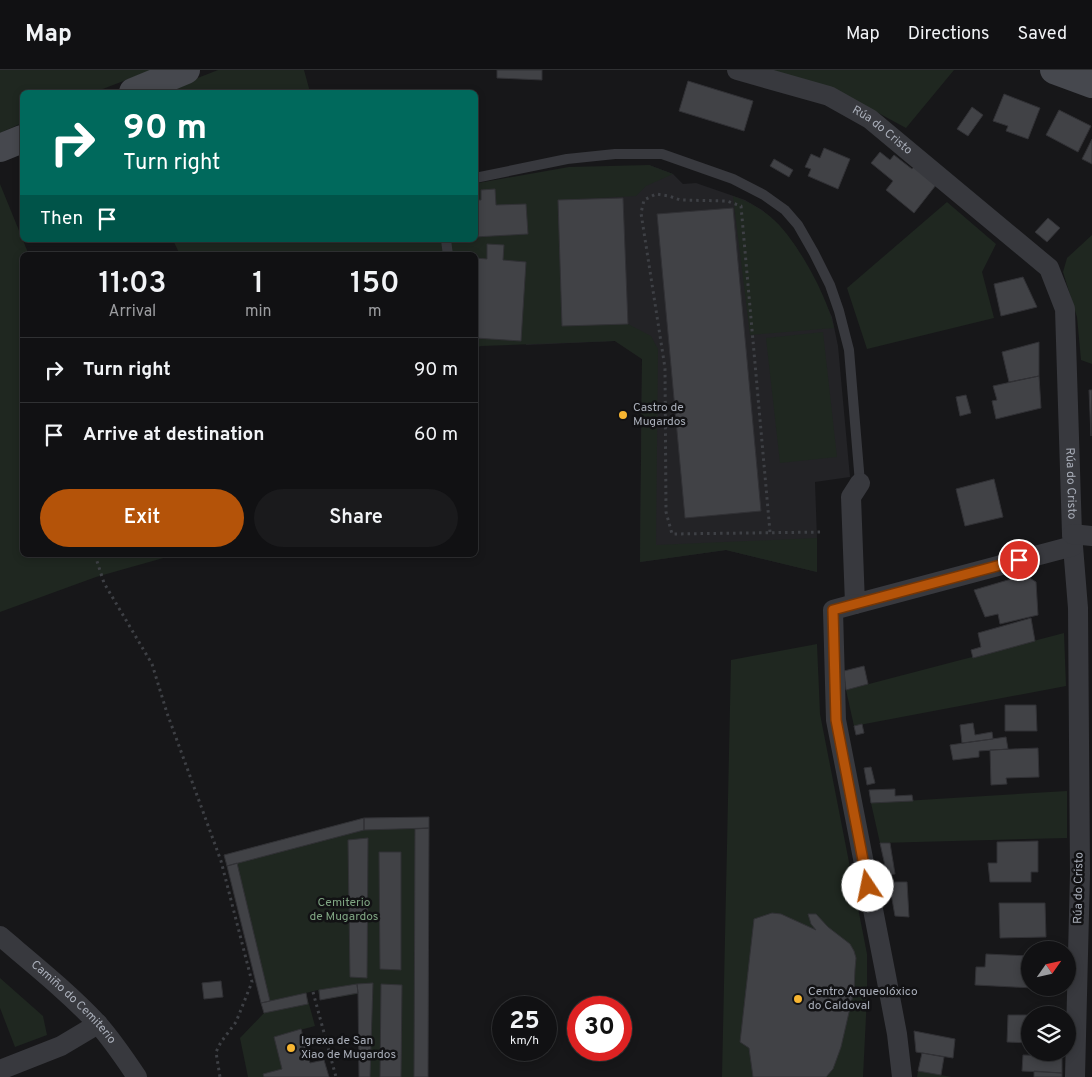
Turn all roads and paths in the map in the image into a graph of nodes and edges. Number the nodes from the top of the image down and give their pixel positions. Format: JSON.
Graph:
{"nodes":[{"id":1,"x":186,"y":70,"type":"edge"},
{"id":2,"x":737,"y":70,"type":"edge"},
{"id":3,"x":1054,"y":70,"type":"edge"},
{"id":4,"x":1083,"y":78,"type":"edge"},
{"id":5,"x":138,"y":90,"type":"edge"},
{"id":6,"x":20,"y":140,"type":"edge"},
{"id":7,"x":0,"y":148,"type":"edge"},
{"id":8,"x":478,"y":177,"type":"edge"},
{"id":9,"x":860,"y":483,"type":"joint"},
{"id":10,"x":770,"y":532,"type":"junction"},
{"id":11,"x":823,"y":532,"type":"dead end"},
{"id":12,"x":1079,"y":538,"type":"edge"},
{"id":13,"x":96,"y":557,"type":"edge"},
{"id":14,"x":855,"y":604,"type":"junction"},
{"id":15,"x":0,"y":936,"type":"edge"},
{"id":16,"x":313,"y":992,"type":"dead end"},
{"id":17,"x":98,"y":1024,"type":"junction"},
{"id":18,"x":0,"y":1070,"type":"edge"},
{"id":19,"x":137,"y":1077,"type":"edge"},
{"id":20,"x":220,"y":1077,"type":"edge"},
{"id":21,"x":336,"y":1077,"type":"edge"},
{"id":22,"x":902,"y":1077,"type":"edge"},
{"id":23,"x":1075,"y":1077,"type":"edge"}],
"edges":[{"from":1,"to":5,"type":"street"},
{"from":2,"to":12,"type":"street","name":"Rúa do Cristo"},
{"from":3,"to":4,"type":"street"},
{"from":6,"to":7,"type":"street"},
{"from":8,"to":9,"type":"lane"},
{"from":9,"to":14,"type":"street"},
{"from":10,"to":10,"type":"path"},
{"from":10,"to":11,"type":"path"},
{"from":12,"to":14,"type":"street"},
{"from":12,"to":23,"type":"street","name":"Rúa do Cristo"},
{"from":13,"to":20,"type":"path"},
{"from":14,"to":22,"type":"street"},
{"from":15,"to":17,"type":"street","name":"Camiño do Cemiterio"},
{"from":16,"to":21,"type":"path"},
{"from":17,"to":18,"type":"street"},
{"from":17,"to":19,"type":"street","name":"Camiño do Cemiterio"}]}
